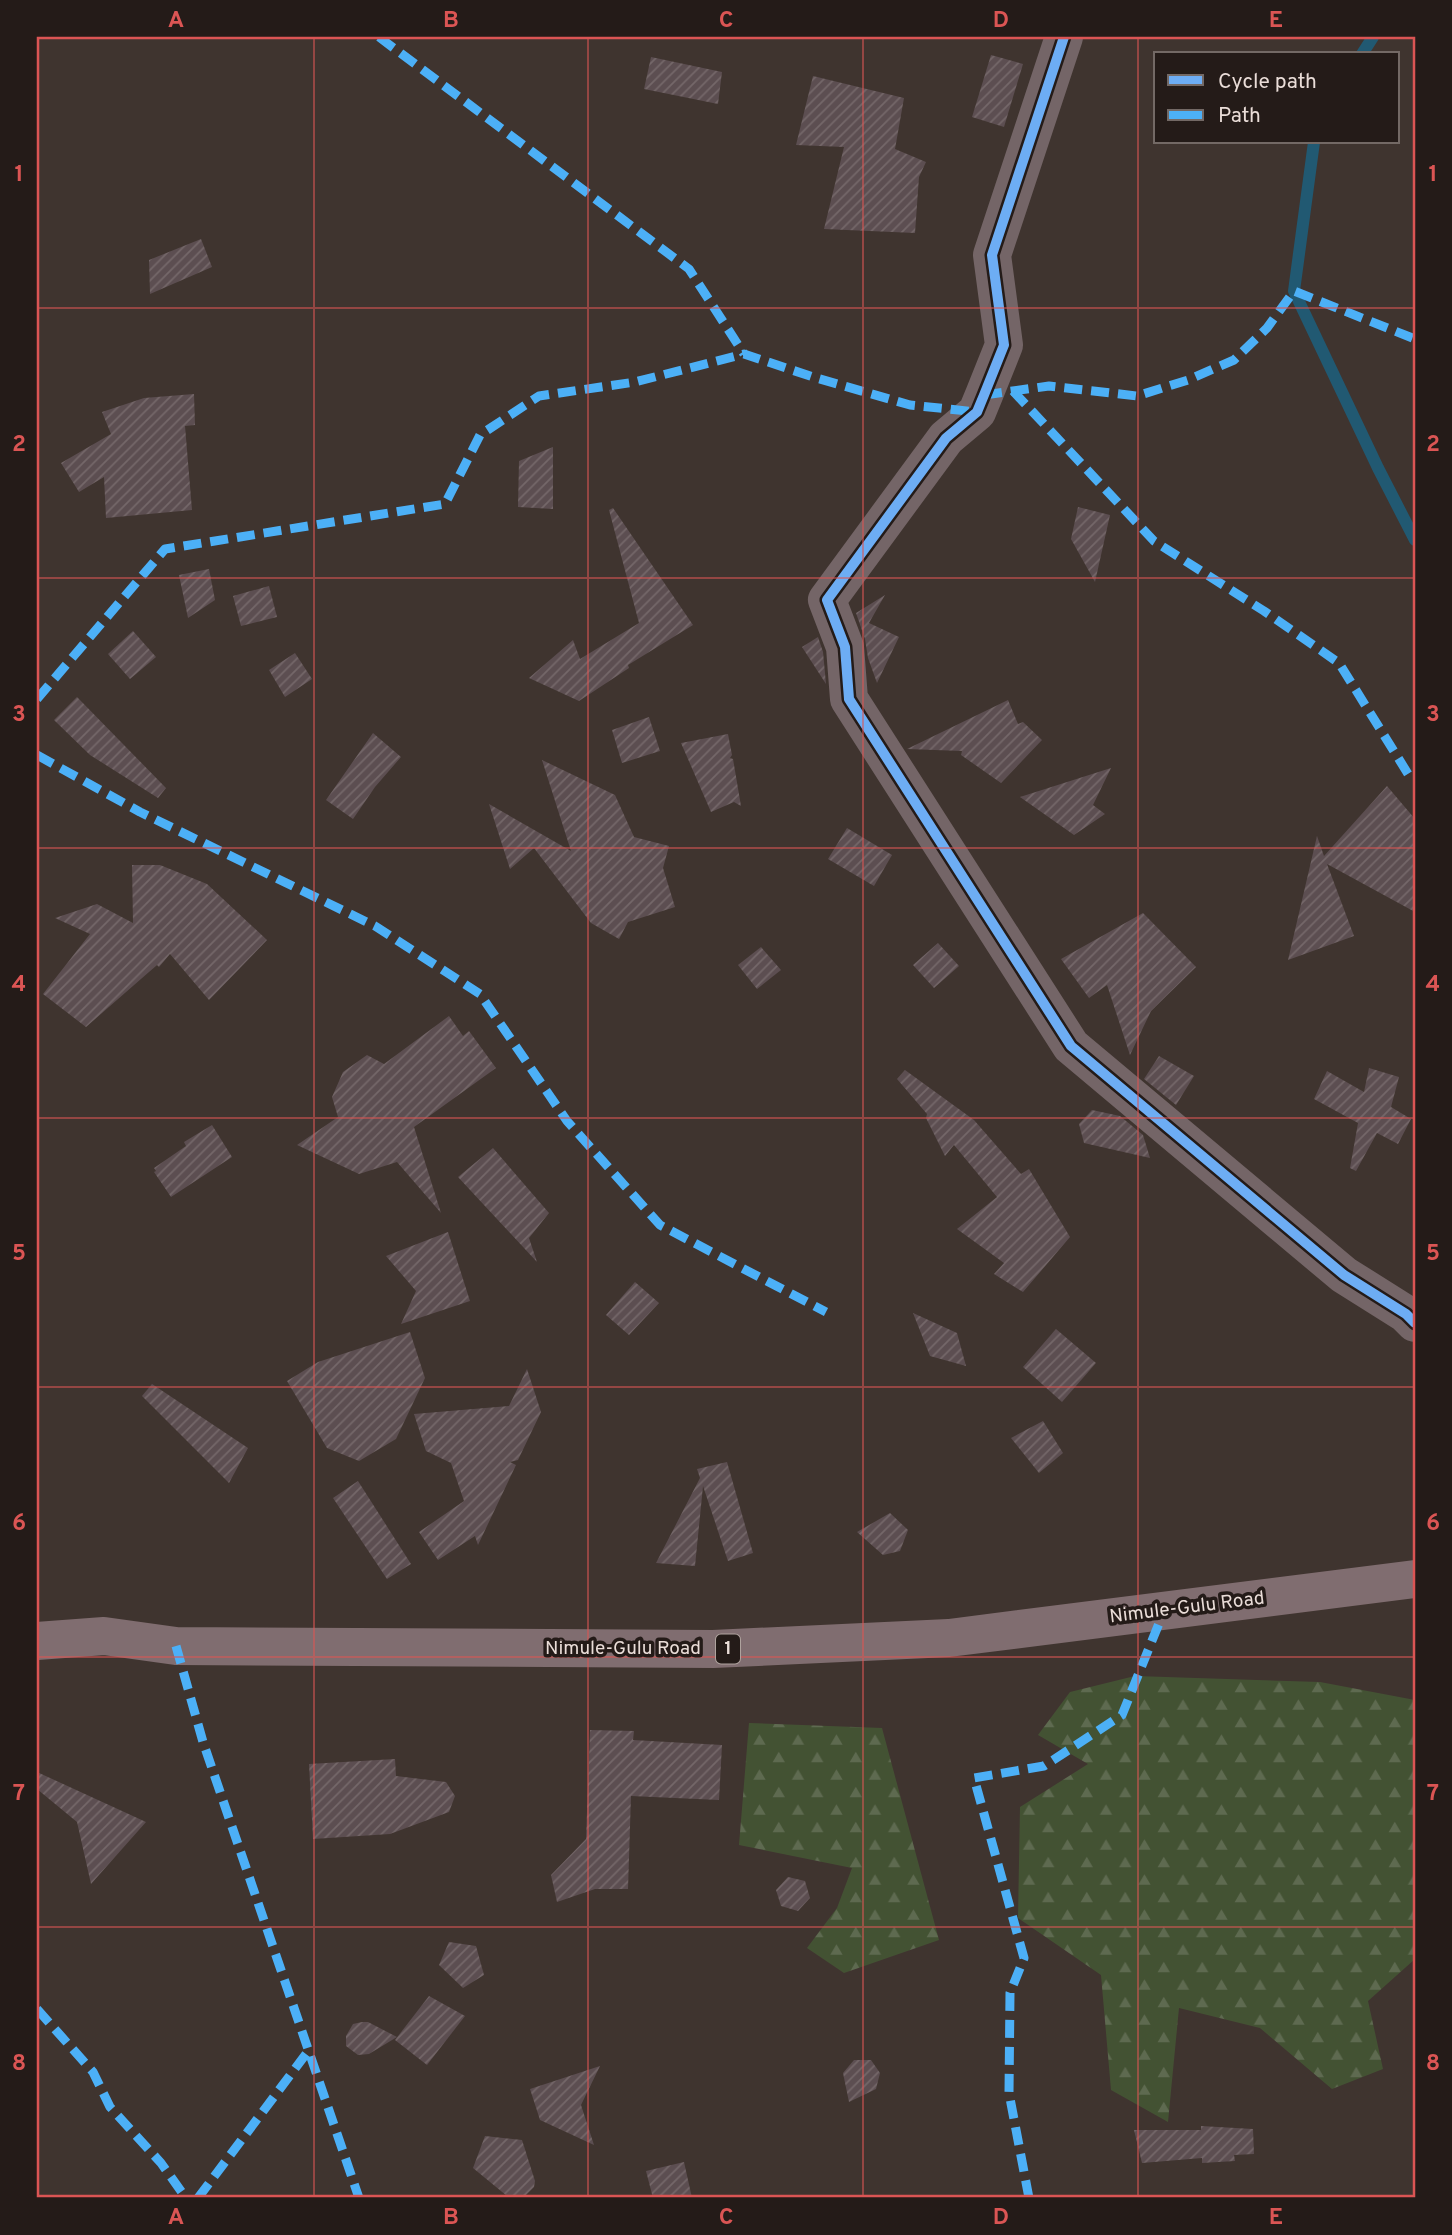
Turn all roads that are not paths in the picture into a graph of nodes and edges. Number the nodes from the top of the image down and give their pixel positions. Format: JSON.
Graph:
{"nodes":[{"id":1,"x":1064,"y":37,"type":"edge"},
{"id":2,"x":1415,"y":1323,"type":"edge"},
{"id":3,"x":1415,"y":1579,"type":"edge"},
{"id":4,"x":37,"y":1641,"type":"edge"}],
"edges":[{"from":1,"to":2,"type":"street"},
{"from":3,"to":4,"type":"main road","name":"Nimule-Gulu Road","number":"1"}]}
